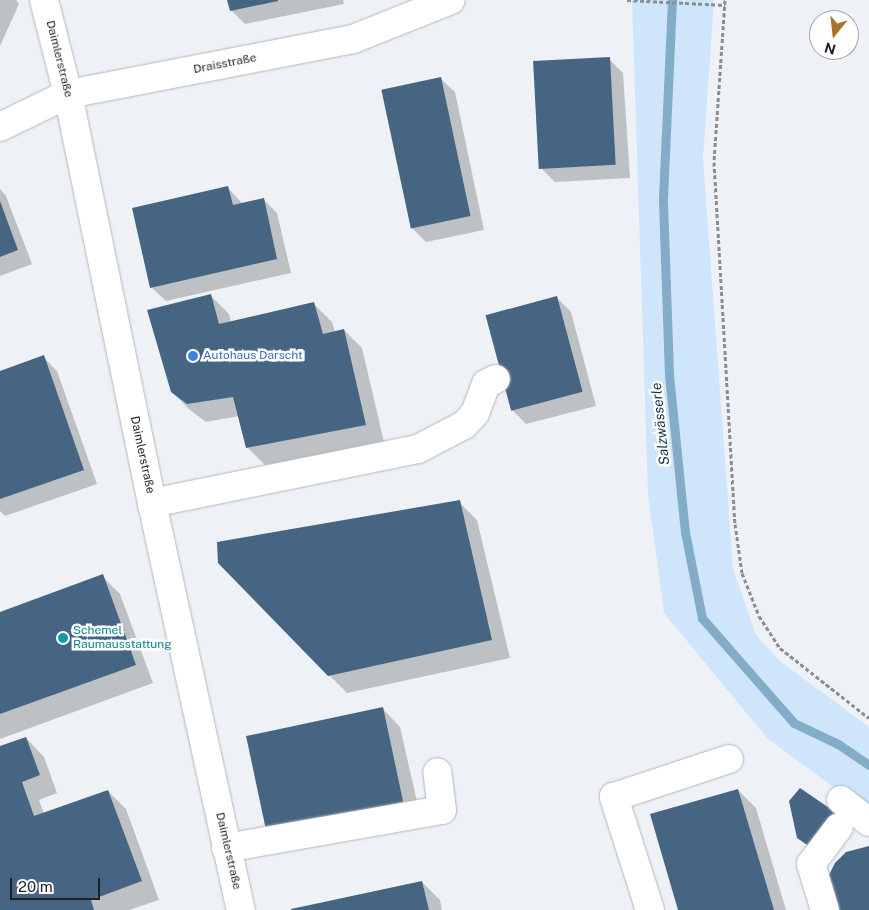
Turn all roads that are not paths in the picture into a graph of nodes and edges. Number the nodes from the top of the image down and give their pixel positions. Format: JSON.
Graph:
{"nodes":[{"id":1,"x":44,"y":0,"type":"edge"},
{"id":2,"x":451,"y":0,"type":"edge"},
{"id":3,"x":68,"y":94,"type":"junction"},
{"id":4,"x":0,"y":127,"type":"edge"},
{"id":5,"x":496,"y":379,"type":"dead end"},
{"id":6,"x":152,"y":503,"type":"junction"},
{"id":7,"x":729,"y":759,"type":"dead end"},
{"id":8,"x":437,"y":772,"type":"dead end"},
{"id":9,"x":841,"y":800,"type":"dead end"},
{"id":10,"x":869,"y":822,"type":"edge"},
{"id":11,"x":839,"y":828,"type":"dead end"},
{"id":12,"x":226,"y":848,"type":"junction"},
{"id":13,"x":241,"y":910,"type":"edge"},
{"id":14,"x":650,"y":910,"type":"edge"},
{"id":15,"x":825,"y":910,"type":"edge"}],
"edges":[{"from":1,"to":3,"type":"street","name":"Daimlerstraße"},
{"from":2,"to":3,"type":"street","name":"Draisstraße"},
{"from":3,"to":4,"type":"street","name":"Draisstraße"},
{"from":3,"to":6,"type":"street","name":"Daimlerstraße"},
{"from":5,"to":6,"type":"street"},
{"from":6,"to":12,"type":"street","name":"Daimlerstraße"},
{"from":7,"to":14,"type":"street"},
{"from":8,"to":12,"type":"street"},
{"from":9,"to":10,"type":"street"},
{"from":11,"to":15,"type":"street"},
{"from":12,"to":13,"type":"street","name":"Daimlerstraße"}]}
